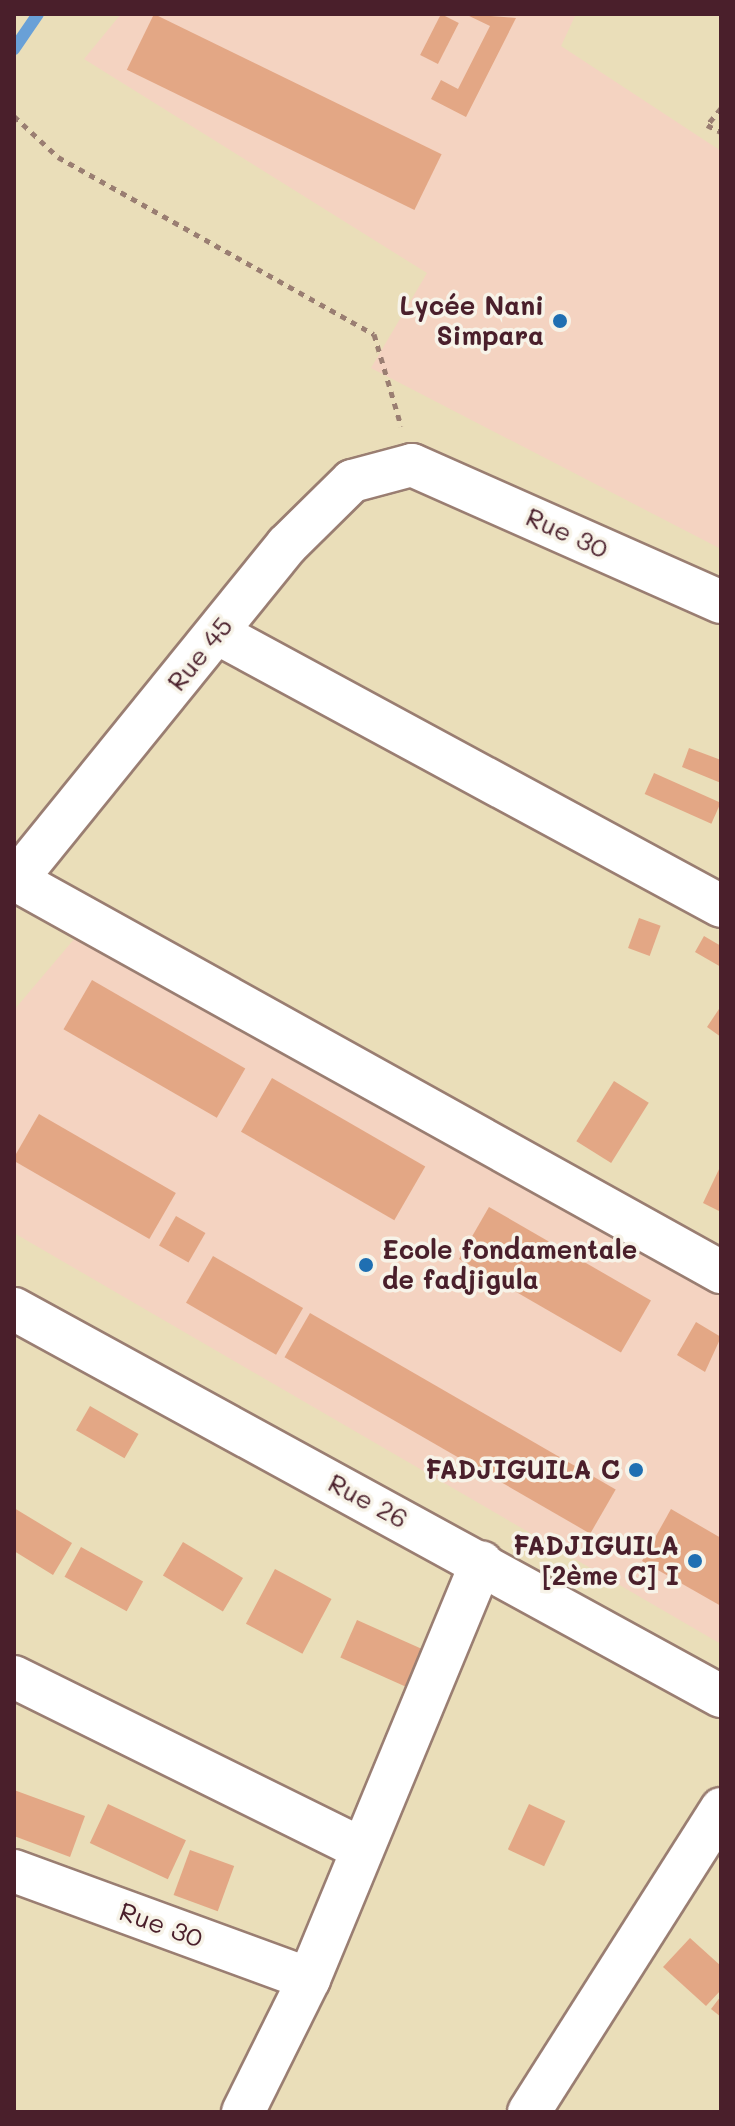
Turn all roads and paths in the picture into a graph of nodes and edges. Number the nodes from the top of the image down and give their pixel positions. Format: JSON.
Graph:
{"nodes":[{"id":1,"x":721,"y":108,"type":"edge"},
{"id":2,"x":14,"y":116,"type":"edge"},
{"id":3,"x":721,"y":132,"type":"edge"},
{"id":4,"x":412,"y":465,"type":"junction"},
{"id":5,"x":721,"y":602,"type":"edge"},
{"id":6,"x":217,"y":633,"type":"junction"},
{"id":7,"x":15,"y":880,"type":"edge"},
{"id":8,"x":721,"y":906,"type":"edge"},
{"id":9,"x":721,"y":1272,"type":"edge"},
{"id":10,"x":14,"y":1309,"type":"edge"},
{"id":11,"x":482,"y":1562,"type":"junction"},
{"id":12,"x":14,"y":1677,"type":"edge"},
{"id":13,"x":721,"y":1696,"type":"edge"},
{"id":14,"x":721,"y":1809,"type":"edge"},
{"id":15,"x":362,"y":1849,"type":"junction"},
{"id":16,"x":14,"y":1871,"type":"edge"},
{"id":17,"x":309,"y":1979,"type":"junction"},
{"id":18,"x":243,"y":2112,"type":"edge"},
{"id":19,"x":529,"y":2112,"type":"edge"}],
"edges":[{"from":1,"to":3,"type":"path"},
{"from":2,"to":4,"type":"path"},
{"from":4,"to":5,"type":"street","name":"Rue 30"},
{"from":4,"to":6,"type":"street","name":"Rue 45"},
{"from":6,"to":7,"type":"street","name":"Rue 45"},
{"from":6,"to":8,"type":"street"},
{"from":7,"to":9,"type":"street"},
{"from":10,"to":11,"type":"street","name":"Rue 26"},
{"from":11,"to":13,"type":"street","name":"Rue 26"},
{"from":11,"to":15,"type":"street"},
{"from":12,"to":15,"type":"street"},
{"from":14,"to":19,"type":"street"},
{"from":15,"to":17,"type":"street"},
{"from":16,"to":17,"type":"street","name":"Rue 30"},
{"from":17,"to":18,"type":"street"}]}
